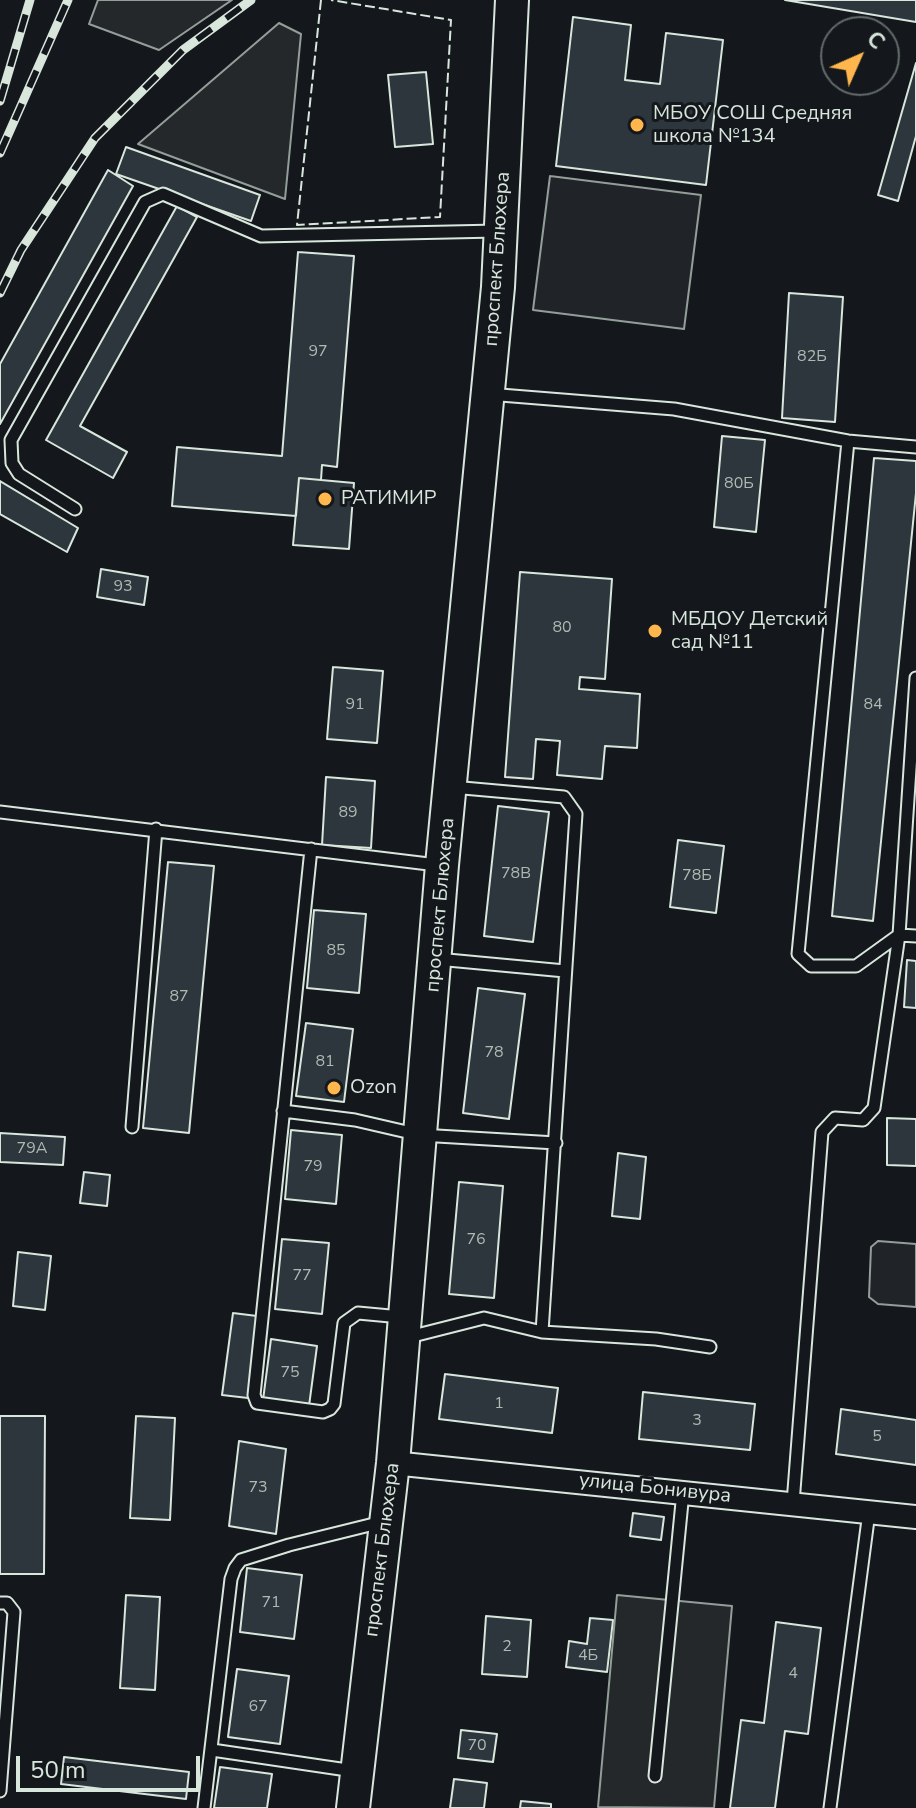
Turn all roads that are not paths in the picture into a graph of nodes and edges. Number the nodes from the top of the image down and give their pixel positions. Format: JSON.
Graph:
{"nodes":[{"id":1,"x":512,"y":0,"type":"edge"},
{"id":2,"x":501,"y":231,"type":"junction"},
{"id":3,"x":488,"y":394,"type":"junction"},
{"id":4,"x":848,"y":441,"type":"junction"},
{"id":5,"x":916,"y":447,"type":"edge"},
{"id":6,"x":75,"y":509,"type":"dead end"},
{"id":7,"x":916,"y":678,"type":"edge"},
{"id":8,"x":914,"y":713,"type":"edge"},
{"id":9,"x":451,"y":787,"type":"junction"},
{"id":10,"x":0,"y":812,"type":"edge"},
{"id":11,"x":156,"y":829,"type":"junction"},
{"id":12,"x":311,"y":849,"type":"junction"},
{"id":13,"x":442,"y":865,"type":"junction"},
{"id":14,"x":899,"y":935,"type":"junction"},
{"id":15,"x":916,"y":936,"type":"edge"},
{"id":16,"x":437,"y":959,"type":"junction"},
{"id":17,"x":565,"y":971,"type":"junction"},
{"id":18,"x":283,"y":1111,"type":"junction"},
{"id":19,"x":132,"y":1127,"type":"dead end"},
{"id":20,"x":420,"y":1135,"type":"junction"},
{"id":21,"x":556,"y":1143,"type":"junction"},
{"id":22,"x":405,"y":1328,"type":"junction"},
{"id":23,"x":542,"y":1332,"type":"junction"},
{"id":24,"x":710,"y":1347,"type":"dead end"},
{"id":25,"x":393,"y":1463,"type":"junction"},
{"id":26,"x":683,"y":1492,"type":"junction"},
{"id":27,"x":793,"y":1503,"type":"junction"},
{"id":28,"x":869,"y":1512,"type":"junction"},
{"id":29,"x":916,"y":1517,"type":"edge"},
{"id":30,"x":387,"y":1520,"type":"junction"},
{"id":31,"x":0,"y":1603,"type":"edge"},
{"id":32,"x":212,"y":1750,"type":"junction"},
{"id":33,"x":357,"y":1771,"type":"junction"},
{"id":34,"x":655,"y":1776,"type":"dead end"},
{"id":35,"x":0,"y":1791,"type":"edge"},
{"id":36,"x":204,"y":1808,"type":"edge"},
{"id":37,"x":353,"y":1808,"type":"edge"},
{"id":38,"x":830,"y":1808,"type":"edge"}],
"edges":[{"from":1,"to":2,"type":"street","name":"проспект Блюхера"},
{"from":2,"to":3,"type":"street","name":"проспект Блюхера"},
{"from":2,"to":6,"type":"lane"},
{"from":3,"to":4,"type":"lane"},
{"from":3,"to":9,"type":"street","name":"проспект Блюхера"},
{"from":4,"to":5,"type":"lane"},
{"from":4,"to":14,"type":"lane"},
{"from":7,"to":8,"type":"lane"},
{"from":8,"to":14,"type":"lane"},
{"from":9,"to":13,"type":"street","name":"проспект Блюхера"},
{"from":9,"to":17,"type":"lane"},
{"from":10,"to":11,"type":"lane"},
{"from":11,"to":12,"type":"lane"},
{"from":11,"to":19,"type":"lane"},
{"from":12,"to":13,"type":"lane"},
{"from":12,"to":18,"type":"lane"},
{"from":13,"to":16,"type":"street","name":"проспект Блюхера"},
{"from":14,"to":15,"type":"lane"},
{"from":14,"to":27,"type":"lane"},
{"from":16,"to":17,"type":"lane"},
{"from":16,"to":20,"type":"street","name":"проспект Блюхера"},
{"from":17,"to":21,"type":"lane"},
{"from":18,"to":20,"type":"lane"},
{"from":18,"to":22,"type":"lane"},
{"from":20,"to":21,"type":"lane"},
{"from":20,"to":22,"type":"street","name":"проспект Блюхера"},
{"from":21,"to":23,"type":"lane"},
{"from":22,"to":23,"type":"lane"},
{"from":22,"to":25,"type":"street","name":"проспект Блюхера"},
{"from":23,"to":24,"type":"lane"},
{"from":25,"to":26,"type":"street","name":"улица Бонивура"},
{"from":25,"to":30,"type":"street","name":"проспект Блюхера"},
{"from":26,"to":27,"type":"street","name":"улица Бонивура"},
{"from":26,"to":34,"type":"lane"},
{"from":27,"to":28,"type":"street","name":"улица Бонивура"},
{"from":28,"to":29,"type":"street","name":"улица Бонивура"},
{"from":28,"to":38,"type":"lane"},
{"from":30,"to":32,"type":"lane"},
{"from":30,"to":33,"type":"street","name":"проспект Блюхера"},
{"from":31,"to":35,"type":"lane"},
{"from":32,"to":33,"type":"lane"},
{"from":32,"to":36,"type":"lane"},
{"from":33,"to":37,"type":"street","name":"проспект Блюхера"}]}
